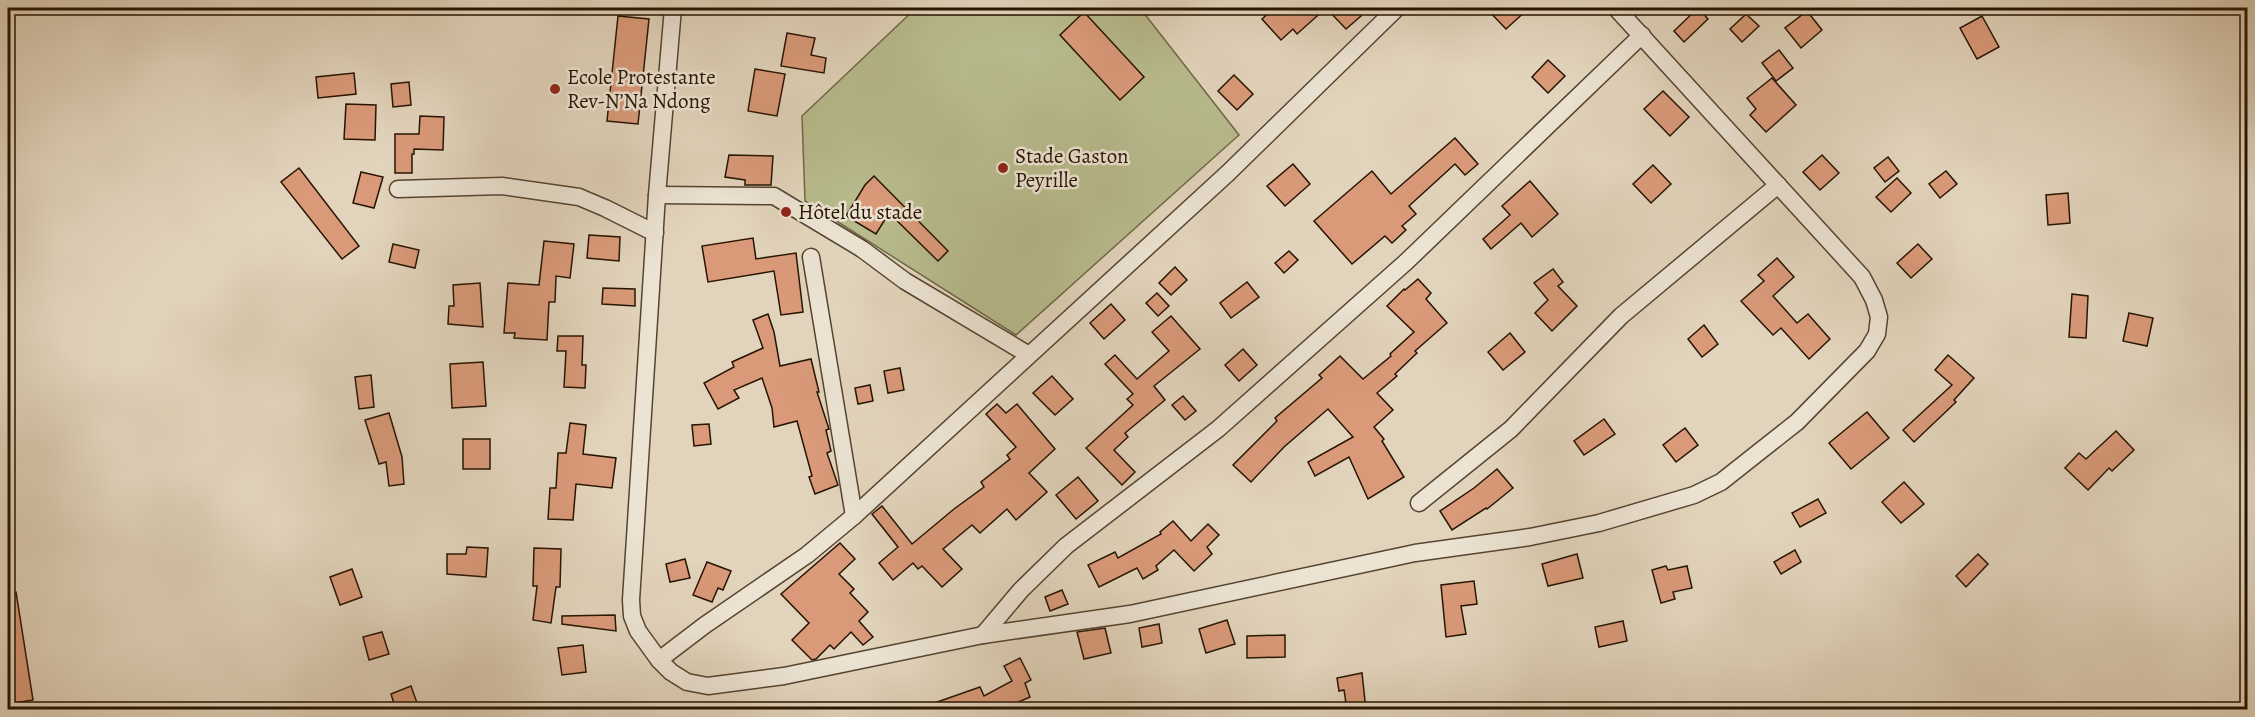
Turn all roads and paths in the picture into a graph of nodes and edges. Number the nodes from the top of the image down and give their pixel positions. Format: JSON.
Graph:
{"nodes":[{"id":1,"x":673,"y":8,"type":"edge"},
{"id":2,"x":1397,"y":8,"type":"edge"},
{"id":3,"x":1616,"y":8,"type":"edge"},
{"id":4,"x":1642,"y":35,"type":"junction"},
{"id":5,"x":1778,"y":184,"type":"junction"},
{"id":6,"x":399,"y":189,"type":"dead end"},
{"id":7,"x":657,"y":195,"type":"junction"},
{"id":8,"x":655,"y":233,"type":"junction"},
{"id":9,"x":811,"y":257,"type":"dead end"},
{"id":10,"x":1029,"y":355,"type":"junction"},
{"id":11,"x":1419,"y":503,"type":"dead end"},
{"id":12,"x":854,"y":516,"type":"junction"},
{"id":13,"x":983,"y":635,"type":"junction"},
{"id":14,"x":659,"y":660,"type":"junction"}],
"edges":[{"from":1,"to":7,"type":"street"},
{"from":2,"to":10,"type":"street"},
{"from":3,"to":4,"type":"street"},
{"from":4,"to":5,"type":"street"},
{"from":4,"to":13,"type":"street"},
{"from":5,"to":11,"type":"street"},
{"from":5,"to":13,"type":"street"},
{"from":6,"to":8,"type":"street"},
{"from":7,"to":8,"type":"street"},
{"from":7,"to":10,"type":"street"},
{"from":8,"to":14,"type":"street"},
{"from":9,"to":12,"type":"street"},
{"from":10,"to":12,"type":"street"},
{"from":12,"to":14,"type":"street"},
{"from":13,"to":14,"type":"street"}]}
